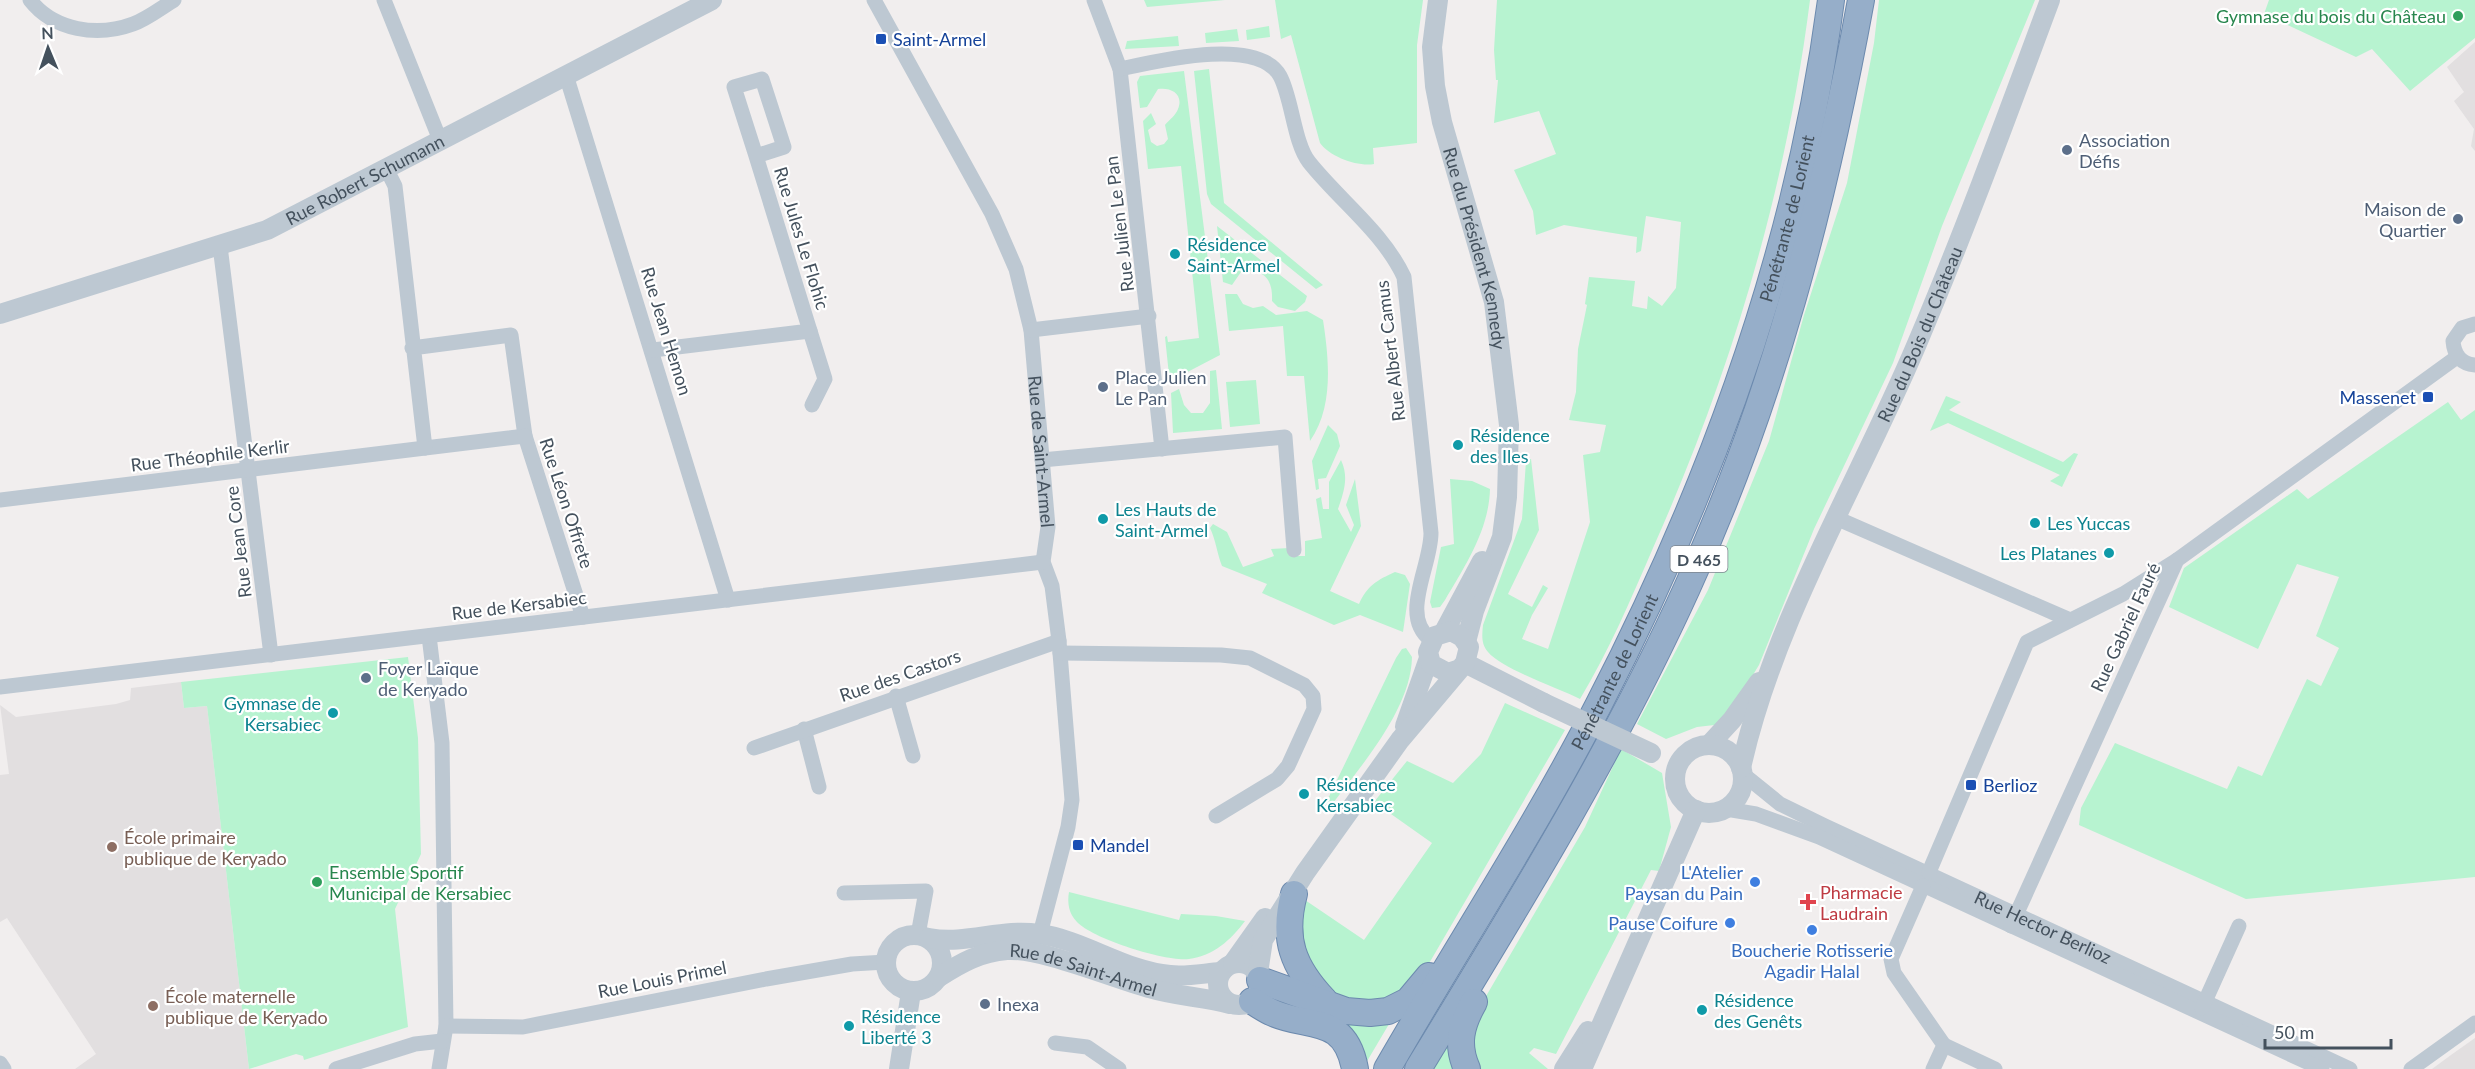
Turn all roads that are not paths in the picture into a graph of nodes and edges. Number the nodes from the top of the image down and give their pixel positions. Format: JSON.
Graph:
{"nodes":[{"id":1,"x":30,"y":0,"type":"edge"},
{"id":2,"x":174,"y":0,"type":"edge"},
{"id":3,"x":384,"y":0,"type":"edge"},
{"id":4,"x":712,"y":0,"type":"edge"},
{"id":5,"x":874,"y":0,"type":"edge"},
{"id":6,"x":1094,"y":0,"type":"edge"},
{"id":7,"x":1831,"y":0,"type":"edge"},
{"id":8,"x":1861,"y":0,"type":"edge"},
{"id":9,"x":2050,"y":0,"type":"edge"},
{"id":10,"x":1435,"y":2,"type":"edge"},
{"id":11,"x":1120,"y":69,"type":"junction"},
{"id":12,"x":566,"y":75,"type":"junction"},
{"id":13,"x":440,"y":140,"type":"junction"},
{"id":14,"x":756,"y":156,"type":"junction"},
{"id":15,"x":386,"y":168,"type":"junction"},
{"id":16,"x":220,"y":246,"type":"junction"},
{"id":17,"x":0,"y":314,"type":"edge"},
{"id":18,"x":1149,"y":316,"type":"junction"},
{"id":19,"x":2475,"y":324,"type":"edge"},
{"id":20,"x":1031,"y":330,"type":"junction"},
{"id":21,"x":810,"y":331,"type":"junction"},
{"id":22,"x":412,"y":348,"type":"junction"},
{"id":23,"x":653,"y":350,"type":"junction"},
{"id":24,"x":2457,"y":357,"type":"junction"},
{"id":25,"x":2475,"y":365,"type":"edge"},
{"id":26,"x":812,"y":405,"type":"dead end"},
{"id":27,"x":525,"y":436,"type":"junction"},
{"id":28,"x":425,"y":448,"type":"junction"},
{"id":29,"x":1162,"y":449,"type":"junction"},
{"id":30,"x":1042,"y":460,"type":"junction"},
{"id":31,"x":249,"y":470,"type":"junction"},
{"id":32,"x":1507,"y":497,"type":"junction"},
{"id":33,"x":0,"y":500,"type":"edge"},
{"id":34,"x":1836,"y":518,"type":"junction"},
{"id":35,"x":1294,"y":550,"type":"dead end"},
{"id":36,"x":2177,"y":560,"type":"junction"},
{"id":37,"x":1043,"y":562,"type":"junction"},
{"id":38,"x":728,"y":600,"type":"junction"},
{"id":39,"x":583,"y":617,"type":"junction"},
{"id":40,"x":2070,"y":620,"type":"junction"},
{"id":41,"x":1638,"y":625,"type":"junction"},
{"id":42,"x":429,"y":636,"type":"junction"},
{"id":43,"x":1466,"y":642,"type":"junction"},
{"id":44,"x":1435,"y":643,"type":"junction"},
{"id":45,"x":1059,"y":647,"type":"junction"},
{"id":46,"x":271,"y":655,"type":"junction"},
{"id":47,"x":1772,"y":663,"type":"junction"},
{"id":48,"x":1463,"y":666,"type":"junction"},
{"id":49,"x":0,"y":687,"type":"edge"},
{"id":50,"x":896,"y":696,"type":"junction"},
{"id":51,"x":1623,"y":718,"type":"junction"},
{"id":52,"x":804,"y":729,"type":"junction"},
{"id":53,"x":1400,"y":740,"type":"junction"},
{"id":54,"x":1709,"y":746,"type":"junction"},
{"id":55,"x":754,"y":748,"type":"dead end"},
{"id":56,"x":913,"y":756,"type":"dead end"},
{"id":57,"x":1680,"y":763,"type":"junction"},
{"id":58,"x":1742,"y":771,"type":"junction"},
{"id":59,"x":819,"y":787,"type":"dead end"},
{"id":60,"x":1726,"y":808,"type":"junction"},
{"id":61,"x":1696,"y":810,"type":"junction"},
{"id":62,"x":1216,"y":816,"type":"dead end"},
{"id":63,"x":1926,"y":879,"type":"junction"},
{"id":64,"x":1299,"y":884,"type":"junction"},
{"id":65,"x":844,"y":893,"type":"dead end"},
{"id":66,"x":2014,"y":921,"type":"junction"},
{"id":67,"x":2239,"y":926,"type":"dead end"},
{"id":68,"x":1040,"y":934,"type":"junction"},
{"id":69,"x":923,"y":937,"type":"junction"},
{"id":70,"x":886,"y":962,"type":"junction"},
{"id":71,"x":1626,"y":967,"type":"junction"},
{"id":72,"x":1227,"y":968,"type":"junction"},
{"id":73,"x":939,"y":977,"type":"junction"},
{"id":74,"x":1250,"y":989,"type":"junction"},
{"id":75,"x":911,"y":992,"type":"junction"},
{"id":76,"x":1324,"y":1000,"type":"junction"},
{"id":77,"x":2203,"y":1007,"type":"junction"},
{"id":78,"x":2475,"y":1023,"type":"edge"},
{"id":79,"x":444,"y":1034,"type":"junction"},
{"id":80,"x":1055,"y":1043,"type":"dead end"},
{"id":81,"x":1944,"y":1046,"type":"junction"},
{"id":82,"x":0,"y":1063,"type":"edge"},
{"id":83,"x":4,"y":1069,"type":"edge"},
{"id":84,"x":336,"y":1069,"type":"edge"},
{"id":85,"x":439,"y":1069,"type":"edge"},
{"id":86,"x":899,"y":1069,"type":"edge"},
{"id":87,"x":1119,"y":1069,"type":"edge"},
{"id":88,"x":1355,"y":1069,"type":"edge"},
{"id":89,"x":1387,"y":1069,"type":"edge"},
{"id":90,"x":1418,"y":1069,"type":"edge"},
{"id":91,"x":1467,"y":1069,"type":"edge"},
{"id":92,"x":1564,"y":1069,"type":"edge"},
{"id":93,"x":1582,"y":1069,"type":"edge"},
{"id":94,"x":1933,"y":1069,"type":"edge"},
{"id":95,"x":1995,"y":1069,"type":"edge"},
{"id":96,"x":2322,"y":1069,"type":"edge"},
{"id":97,"x":2350,"y":1069,"type":"edge"},
{"id":98,"x":2411,"y":1069,"type":"edge"}],
"edges":[{"from":1,"to":2,"type":"street"},
{"from":3,"to":13,"type":"street"},
{"from":4,"to":12,"type":"street","name":"Rue Robert Schumann"},
{"from":5,"to":20,"type":"street","name":"Rue de Saint-Armel"},
{"from":6,"to":11,"type":"street","name":"Rue Julien Le Pan"},
{"from":7,"to":41,"type":"highway","name":"Pénétrante de Lorient","number":"D 465"},
{"from":8,"to":51,"type":"highway","name":"Pénétrante de Lorient","number":"D 465"},
{"from":9,"to":34,"type":"street","name":"Rue du Bois du Château"},
{"from":10,"to":32,"type":"street","name":"Rue du Président Kennedy"},
{"from":11,"to":18,"type":"street","name":"Rue Julien Le Pan"},
{"from":11,"to":44,"type":"street","name":"Rue Albert Camus"},
{"from":12,"to":13,"type":"street","name":"Rue Robert Schumann"},
{"from":12,"to":23,"type":"street","name":"Rue Jean Hemon"},
{"from":13,"to":15,"type":"street","name":"Rue Robert Schumann"},
{"from":14,"to":14,"type":"street","name":"Rue Jules Le Flohic"},
{"from":14,"to":21,"type":"street","name":"Rue Jules Le Flohic"},
{"from":15,"to":16,"type":"street","name":"Rue Robert Schumann"},
{"from":15,"to":22,"type":"street"},
{"from":16,"to":17,"type":"street","name":"Rue Robert Schumann"},
{"from":16,"to":31,"type":"street","name":"Rue Jean Core"},
{"from":18,"to":20,"type":"street"},
{"from":18,"to":29,"type":"street","name":"Rue Julien Le Pan"},
{"from":19,"to":24,"type":"street"},
{"from":20,"to":30,"type":"street","name":"Rue de Saint-Armel"},
{"from":21,"to":23,"type":"street","name":"Rue Jules Le Flohic"},
{"from":21,"to":26,"type":"street","name":"Rue Jules Le Flohic"},
{"from":22,"to":27,"type":"street","name":"Rue Léon Offrete"},
{"from":22,"to":28,"type":"street"},
{"from":23,"to":38,"type":"street","name":"Rue Jean Hemon"},
{"from":24,"to":25,"type":"street"},
{"from":24,"to":36,"type":"street","name":"Rue Gabriel Fauré"},
{"from":27,"to":28,"type":"street","name":"Rue Théophile Kerlir"},
{"from":27,"to":39,"type":"street","name":"Rue Léon Offrete"},
{"from":28,"to":31,"type":"street","name":"Rue Théophile Kerlir"},
{"from":29,"to":30,"type":"street"},
{"from":29,"to":35,"type":"street"},
{"from":30,"to":37,"type":"street","name":"Rue de Saint-Armel"},
{"from":31,"to":33,"type":"street","name":"Rue Théophile Kerlir"},
{"from":31,"to":46,"type":"street","name":"Rue Jean Core"},
{"from":32,"to":43,"type":"street","name":"Rue du Président Kennedy"},
{"from":32,"to":44,"type":"street","name":"Rue du Président Kennedy"},
{"from":34,"to":40,"type":"street"},
{"from":34,"to":47,"type":"street","name":"Rue du Bois du Château"},
{"from":36,"to":40,"type":"street"},
{"from":36,"to":66,"type":"street","name":"Rue Gabriel Fauré"},
{"from":37,"to":38,"type":"street","name":"Rue de Kersabiec"},
{"from":37,"to":45,"type":"street","name":"Rue de Saint-Armel"},
{"from":38,"to":39,"type":"street","name":"Rue de Kersabiec"},
{"from":39,"to":42,"type":"street","name":"Rue de Kersabiec"},
{"from":40,"to":63,"type":"street"},
{"from":41,"to":76,"type":"highway"},
{"from":41,"to":89,"type":"highway","name":"Pénétrante de Lorient","number":"D 465"},
{"from":42,"to":46,"type":"street","name":"Rue de Kersabiec"},
{"from":42,"to":79,"type":"street"},
{"from":43,"to":44,"type":"street"},
{"from":43,"to":48,"type":"street"},
{"from":44,"to":48,"type":"street"},
{"from":44,"to":53,"type":"street","name":"Rue du Président Kennedy"},
{"from":45,"to":50,"type":"street","name":"Rue des Castors"},
{"from":45,"to":62,"type":"street","name":"Rue des Castors"},
{"from":45,"to":68,"type":"street","name":"Rue de Saint-Armel"},
{"from":46,"to":49,"type":"street","name":"Rue de Kersabiec"},
{"from":47,"to":54,"type":"street","name":"Rue du Bois du Château"},
{"from":47,"to":58,"type":"street","name":"Rue du Bois du Château"},
{"from":48,"to":53,"type":"street","name":"Rue du Président Kennedy"},
{"from":48,"to":57,"type":"street","bridge":true},
{"from":50,"to":52,"type":"street","name":"Rue des Castors"},
{"from":50,"to":56,"type":"street"},
{"from":51,"to":90,"type":"highway","name":"Pénétrante de Lorient","number":"D 465"},
{"from":51,"to":91,"type":"highway"},
{"from":52,"to":55,"type":"street","name":"Rue des Castors"},
{"from":52,"to":59,"type":"street"},
{"from":53,"to":64,"type":"street","name":"Rue du Président Kennedy"},
{"from":54,"to":57,"type":"street"},
{"from":54,"to":58,"type":"street"},
{"from":57,"to":61,"type":"street"},
{"from":58,"to":60,"type":"street"},
{"from":58,"to":63,"type":"street","name":"Rue Hector Berlioz"},
{"from":60,"to":61,"type":"street"},
{"from":60,"to":63,"type":"street","name":"Rue Hector Berlioz"},
{"from":61,"to":71,"type":"street"},
{"from":63,"to":66,"type":"street","name":"Rue Hector Berlioz"},
{"from":63,"to":81,"type":"street"},
{"from":64,"to":72,"type":"street","name":"Rue du Président Kennedy"},
{"from":64,"to":74,"type":"street","name":"Rue du Président Kennedy"},
{"from":64,"to":76,"type":"highway"},
{"from":65,"to":69,"type":"street"},
{"from":66,"to":77,"type":"street","name":"Rue Hector Berlioz"},
{"from":67,"to":77,"type":"street"},
{"from":68,"to":69,"type":"street","name":"Rue de Saint-Armel"},
{"from":68,"to":72,"type":"street","name":"Rue de Saint-Armel"},
{"from":69,"to":70,"type":"street"},
{"from":69,"to":73,"type":"street"},
{"from":70,"to":75,"type":"street"},
{"from":70,"to":79,"type":"street","name":"Rue Louis Primel"},
{"from":71,"to":92,"type":"street"},
{"from":71,"to":93,"type":"street"},
{"from":72,"to":74,"type":"street"},
{"from":72,"to":74,"type":"street"},
{"from":73,"to":74,"type":"street","name":"Rue de Saint-Armel"},
{"from":73,"to":75,"type":"street"},
{"from":74,"to":76,"type":"highway"},
{"from":74,"to":88,"type":"highway"},
{"from":75,"to":86,"type":"street"},
{"from":77,"to":96,"type":"street","name":"Rue Hector Berlioz"},
{"from":77,"to":97,"type":"street","name":"Rue Hector Berlioz"},
{"from":78,"to":98,"type":"street"},
{"from":79,"to":84,"type":"street","name":"Rue Louis Primel"},
{"from":79,"to":85,"type":"street"},
{"from":80,"to":87,"type":"street"},
{"from":81,"to":94,"type":"street"},
{"from":81,"to":95,"type":"street"},
{"from":82,"to":83,"type":"street"}]}
